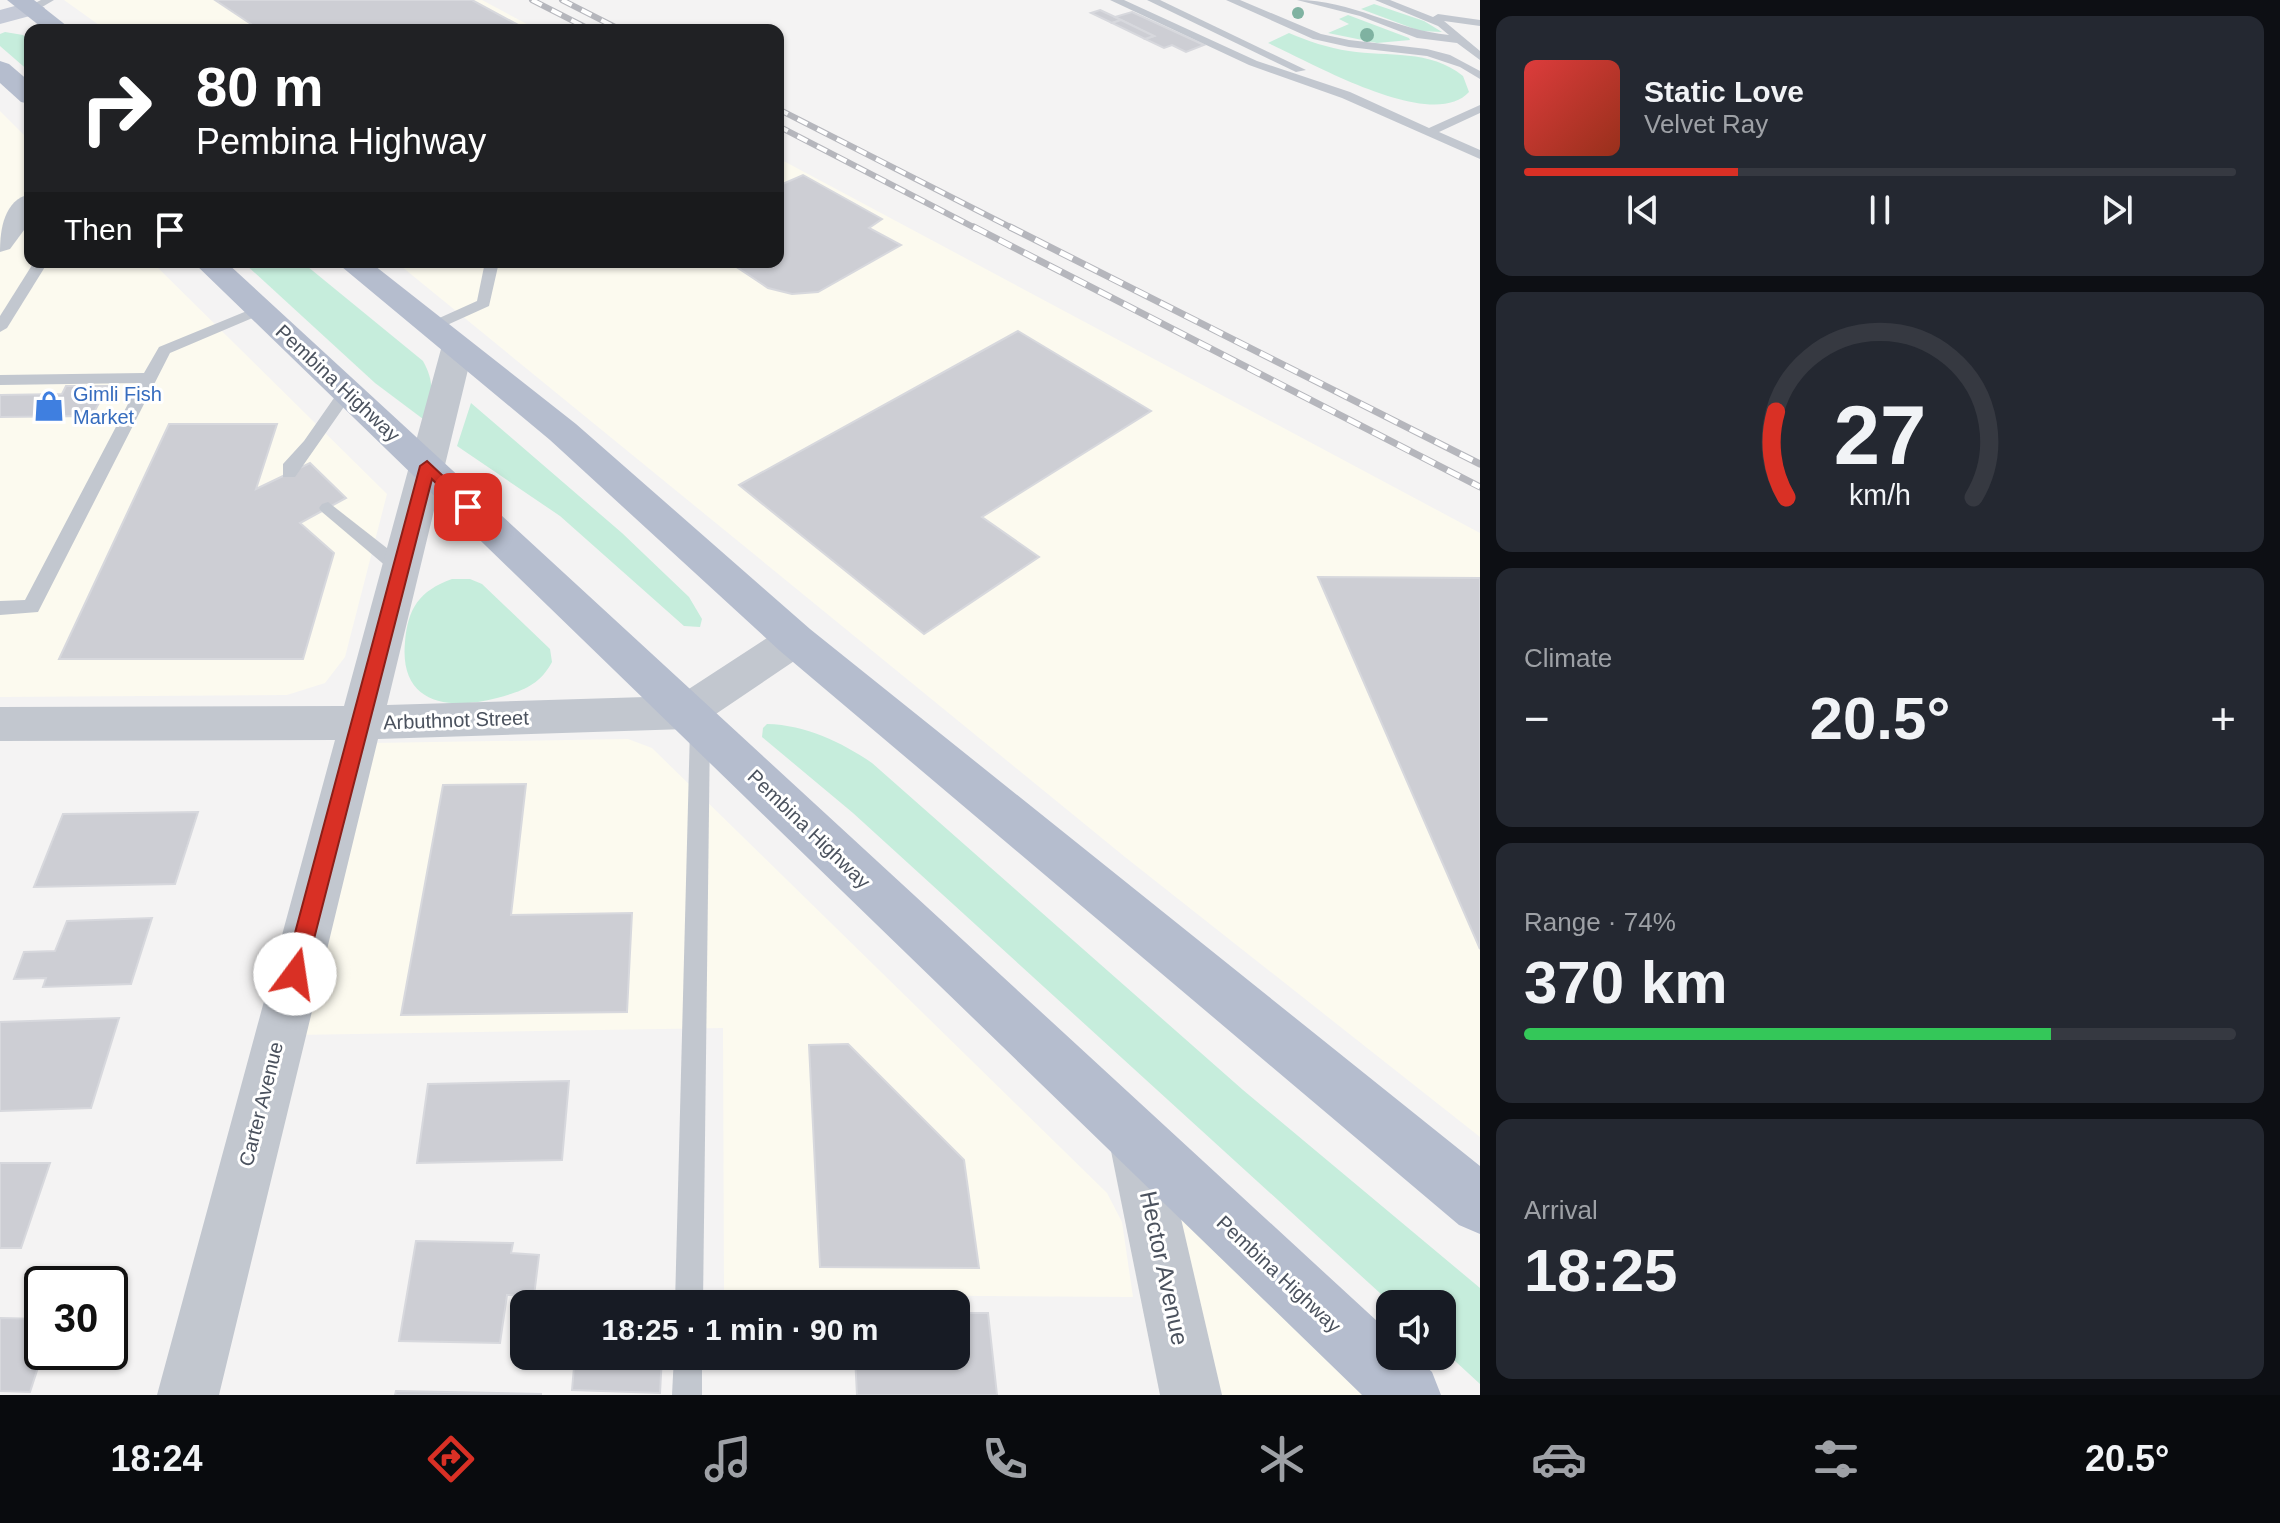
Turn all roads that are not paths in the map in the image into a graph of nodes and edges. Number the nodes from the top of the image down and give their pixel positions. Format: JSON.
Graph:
{"nodes":[{"id":1,"x":1115,"y":0,"type":"edge"},
{"id":2,"x":1152,"y":0,"type":"edge"},
{"id":3,"x":1231,"y":0,"type":"edge"},
{"id":4,"x":1302,"y":0,"type":"edge"},
{"id":5,"x":1380,"y":0,"type":"edge"},
{"id":6,"x":34,"y":3,"type":"edge"},
{"id":7,"x":1403,"y":8,"type":"junction"},
{"id":8,"x":0,"y":17,"type":"edge"},
{"id":9,"x":1480,"y":23,"type":"edge"},
{"id":10,"x":54,"y":24,"type":"edge"},
{"id":11,"x":1480,"y":37,"type":"edge"},
{"id":12,"x":1461,"y":40,"type":"junction"},
{"id":13,"x":1381,"y":47,"type":"junction"},
{"id":14,"x":1480,"y":57,"type":"edge"},
{"id":15,"x":0,"y":69,"type":"edge"},
{"id":16,"x":1480,"y":76,"type":"edge"},
{"id":17,"x":0,"y":91,"type":"edge"},
{"id":18,"x":24,"y":91,"type":"edge"},
{"id":19,"x":24,"y":95,"type":"edge"},
{"id":20,"x":1346,"y":95,"type":"junction"},
{"id":21,"x":1480,"y":109,"type":"edge"},
{"id":22,"x":1429,"y":132,"type":"junction"},
{"id":23,"x":1480,"y":155,"type":"edge"},
{"id":24,"x":24,"y":210,"type":"edge"},
{"id":25,"x":0,"y":243,"type":"edge"},
{"id":26,"x":37,"y":268,"type":"edge"},
{"id":27,"x":214,"y":268,"type":"edge"},
{"id":28,"x":358,"y":268,"type":"edge"},
{"id":29,"x":491,"y":268,"type":"edge"},
{"id":30,"x":259,"y":310,"type":"junction"},
{"id":31,"x":0,"y":328,"type":"edge"},
{"id":32,"x":444,"y":338,"type":"junction"},
{"id":33,"x":149,"y":378,"type":"junction"},
{"id":34,"x":0,"y":380,"type":"edge"},
{"id":35,"x":347,"y":391,"type":"junction"},
{"id":36,"x":427,"y":466,"type":"junction"},
{"id":37,"x":289,"y":473,"type":"dead end"},
{"id":38,"x":328,"y":508,"type":"dead end"},
{"id":39,"x":400,"y":568,"type":"junction"},
{"id":40,"x":0,"y":608,"type":"edge"},
{"id":41,"x":795,"y":640,"type":"junction"},
{"id":42,"x":693,"y":719,"type":"junction"},
{"id":43,"x":358,"y":723,"type":"junction"},
{"id":44,"x":1,"y":727,"type":"edge"},
{"id":45,"x":1136,"y":1141,"type":"junction"},
{"id":46,"x":1480,"y":1204,"type":"edge"},
{"id":47,"x":689,"y":1290,"type":"edge"},
{"id":48,"x":688,"y":1370,"type":"edge"},
{"id":49,"x":188,"y":1395,"type":"edge"},
{"id":50,"x":687,"y":1395,"type":"edge"},
{"id":51,"x":1191,"y":1395,"type":"edge"},
{"id":52,"x":1409,"y":1395,"type":"edge"}],
"edges":[{"from":1,"to":20,"type":"lane"},
{"from":2,"to":20,"type":"lane"},
{"from":3,"to":13,"type":"lane"},
{"from":4,"to":12,"type":"lane"},
{"from":5,"to":7,"type":"lane"},
{"from":6,"to":8,"type":"main road"},
{"from":6,"to":10,"type":"main road"},
{"from":7,"to":9,"type":"lane"},
{"from":7,"to":12,"type":"lane"},
{"from":11,"to":12,"type":"lane"},
{"from":12,"to":13,"type":"lane"},
{"from":12,"to":14,"type":"lane"},
{"from":13,"to":16,"type":"lane"},
{"from":15,"to":18,"type":"main road"},
{"from":17,"to":19,"type":"main road"},
{"from":20,"to":22,"type":"lane"},
{"from":21,"to":22,"type":"lane"},
{"from":22,"to":23,"type":"lane"},
{"from":24,"to":25,"type":"street"},
{"from":26,"to":31,"type":"lane"},
{"from":27,"to":30,"type":"main road","name":"Pembina Highway"},
{"from":28,"to":32,"type":"main road"},
{"from":29,"to":32,"type":"lane"},
{"from":30,"to":33,"type":"lane"},
{"from":30,"to":35,"type":"main road","name":"Pembina Highway"},
{"from":32,"to":36,"type":"street","name":"Carter Avenue"},
{"from":32,"to":41,"type":"main road"},
{"from":33,"to":34,"type":"lane"},
{"from":33,"to":40,"type":"lane"},
{"from":35,"to":36,"type":"main road","name":"Pembina Highway"},
{"from":35,"to":37,"type":"lane"},
{"from":36,"to":39,"type":"street","name":"Carter Avenue"},
{"from":36,"to":42,"type":"main road","name":"Pembina Highway"},
{"from":38,"to":39,"type":"lane"},
{"from":39,"to":43,"type":"street","name":"Carter Avenue"},
{"from":41,"to":42,"type":"street"},
{"from":41,"to":46,"type":"main road"},
{"from":42,"to":43,"type":"street","name":"Arbuthnot Street"},
{"from":42,"to":45,"type":"main road","name":"Pembina Highway"},
{"from":42,"to":47,"type":"lane"},
{"from":43,"to":44,"type":"street","name":"Arbuthnot Street"},
{"from":43,"to":49,"type":"street","name":"Carter Avenue"},
{"from":45,"to":51,"type":"street","name":"Hector Avenue"},
{"from":45,"to":52,"type":"main road","name":"Pembina Highway"},
{"from":48,"to":50,"type":"lane"}]}
